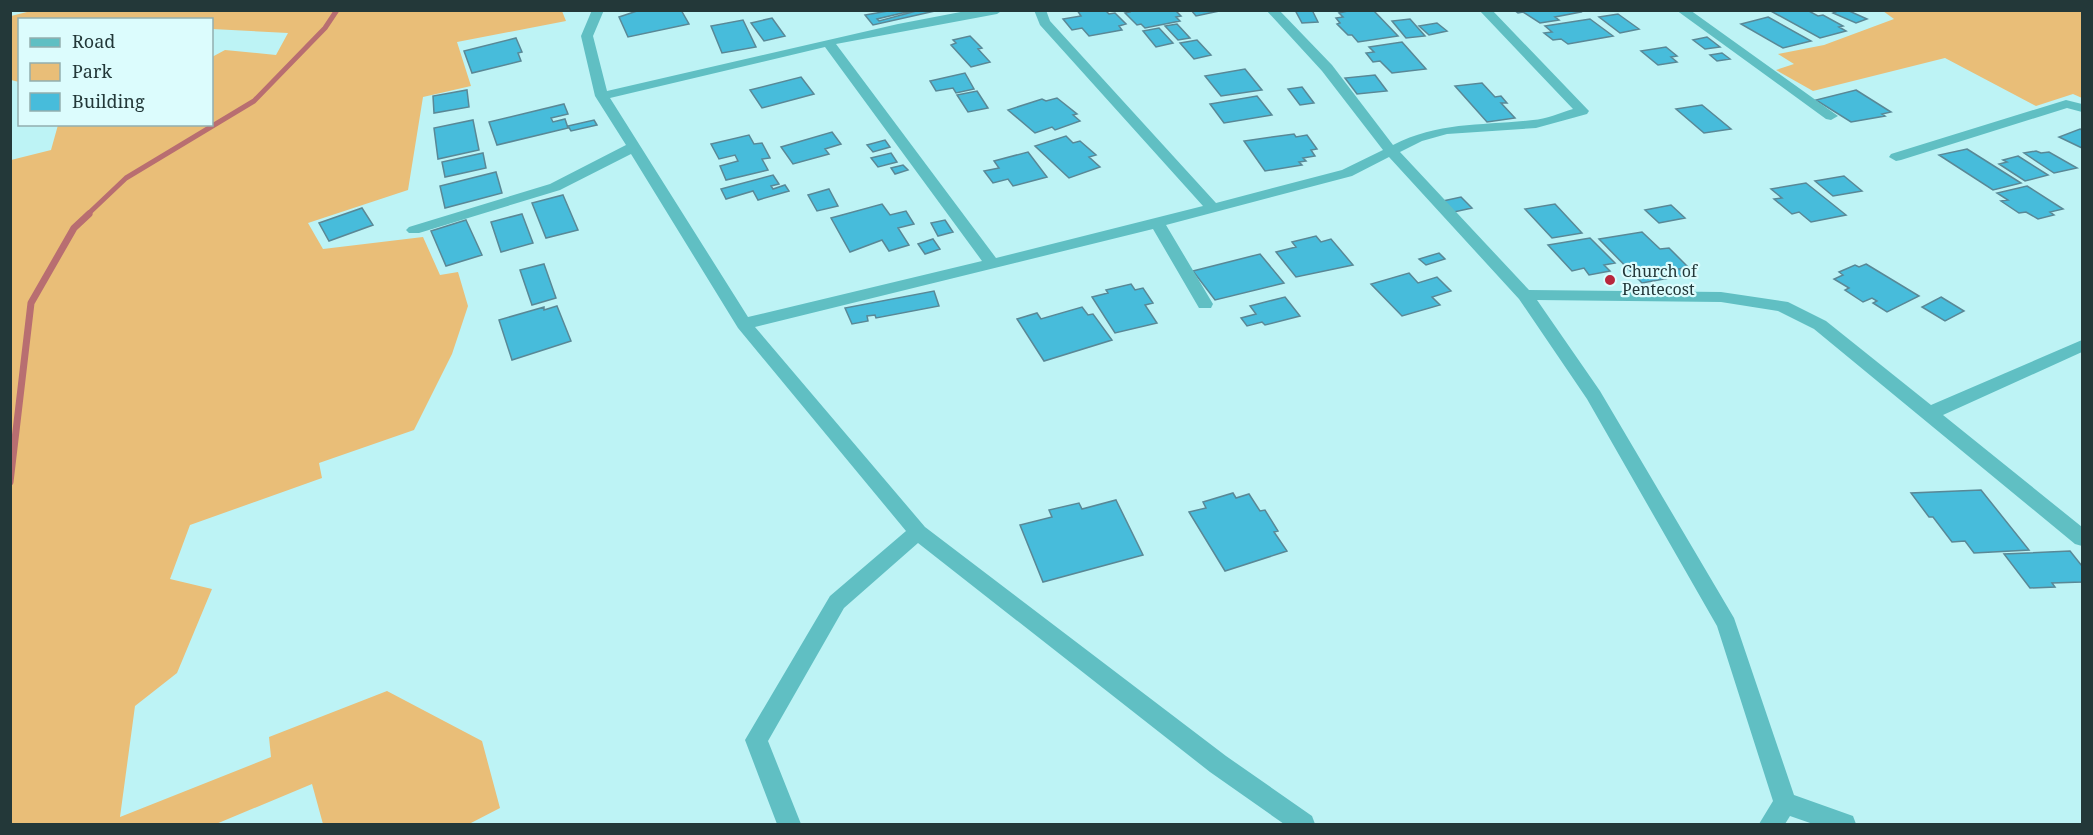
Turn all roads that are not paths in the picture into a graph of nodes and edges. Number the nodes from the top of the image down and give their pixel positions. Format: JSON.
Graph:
{"nodes":[{"id":1,"x":598,"y":10,"type":"edge"},
{"id":2,"x":997,"y":10,"type":"edge"},
{"id":3,"x":1040,"y":10,"type":"edge"},
{"id":4,"x":1272,"y":10,"type":"edge"},
{"id":5,"x":1485,"y":10,"type":"edge"},
{"id":6,"x":1682,"y":10,"type":"edge"},
{"id":7,"x":953,"y":13,"type":"edge"},
{"id":8,"x":829,"y":44,"type":"junction"},
{"id":9,"x":602,"y":96,"type":"junction"},
{"id":10,"x":2082,"y":108,"type":"edge"},
{"id":11,"x":1831,"y":116,"type":"dead end"},
{"id":12,"x":635,"y":146,"type":"junction"},
{"id":13,"x":1390,"y":150,"type":"junction"},
{"id":14,"x":1896,"y":158,"type":"dead end"},
{"id":15,"x":1213,"y":208,"type":"junction"},
{"id":16,"x":1157,"y":223,"type":"junction"},
{"id":17,"x":414,"y":230,"type":"dead end"},
{"id":18,"x":991,"y":262,"type":"junction"},
{"id":19,"x":1525,"y":295,"type":"junction"},
{"id":20,"x":1205,"y":304,"type":"dead end"},
{"id":21,"x":744,"y":324,"type":"junction"},
{"id":22,"x":2082,"y":346,"type":"edge"},
{"id":23,"x":1929,"y":414,"type":"junction"},
{"id":24,"x":918,"y":532,"type":"junction"},
{"id":25,"x":2082,"y":538,"type":"edge"},
{"id":26,"x":1785,"y":803,"type":"junction"},
{"id":27,"x":789,"y":825,"type":"edge"},
{"id":28,"x":1303,"y":825,"type":"edge"},
{"id":29,"x":1770,"y":825,"type":"edge"},
{"id":30,"x":1844,"y":825,"type":"edge"}],
"edges":[{"from":1,"to":9,"type":"street"},
{"from":2,"to":7,"type":"street"},
{"from":3,"to":15,"type":"street"},
{"from":4,"to":13,"type":"street"},
{"from":5,"to":13,"type":"street"},
{"from":6,"to":11,"type":"street"},
{"from":7,"to":8,"type":"street"},
{"from":8,"to":9,"type":"street"},
{"from":8,"to":18,"type":"street"},
{"from":9,"to":12,"type":"street"},
{"from":10,"to":14,"type":"street"},
{"from":12,"to":17,"type":"street"},
{"from":12,"to":21,"type":"street"},
{"from":13,"to":15,"type":"street"},
{"from":13,"to":19,"type":"street"},
{"from":15,"to":16,"type":"street"},
{"from":16,"to":18,"type":"street"},
{"from":16,"to":20,"type":"street"},
{"from":18,"to":21,"type":"street"},
{"from":19,"to":23,"type":"street"},
{"from":19,"to":26,"type":"street"},
{"from":21,"to":24,"type":"street"},
{"from":22,"to":23,"type":"street"},
{"from":23,"to":25,"type":"street"},
{"from":24,"to":27,"type":"street"},
{"from":24,"to":28,"type":"street"},
{"from":26,"to":29,"type":"street"},
{"from":26,"to":30,"type":"street"}]}
